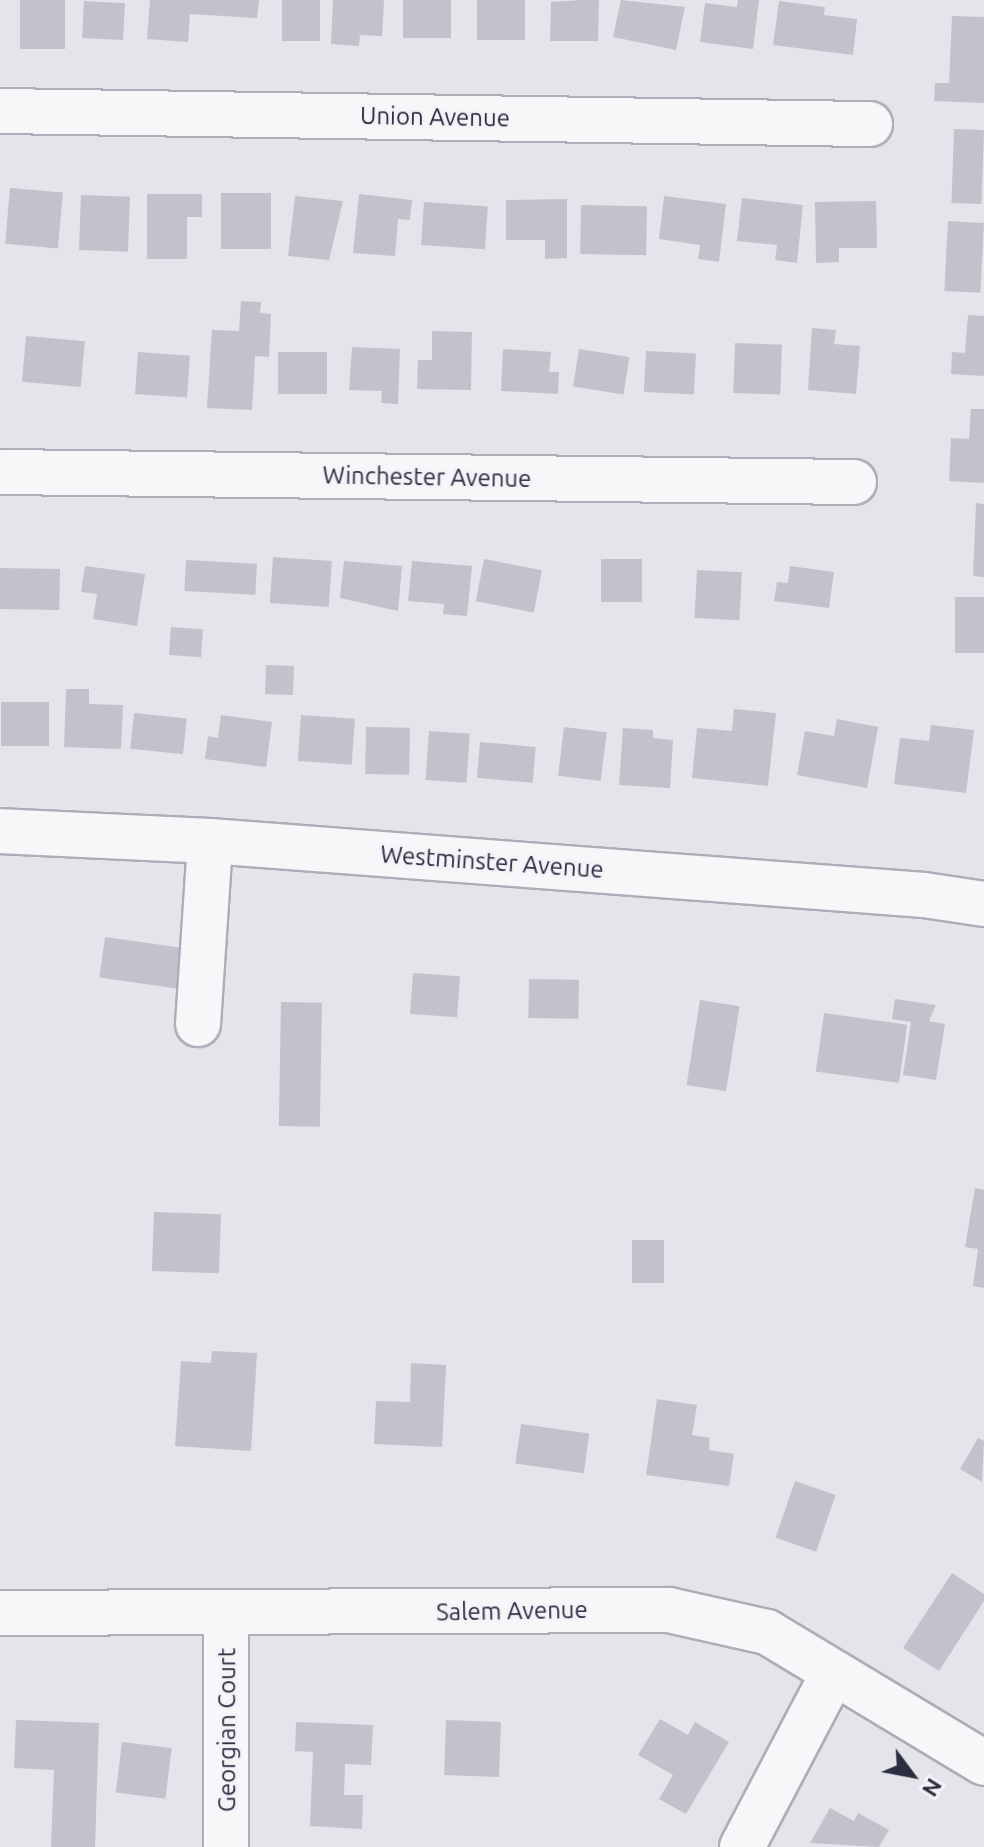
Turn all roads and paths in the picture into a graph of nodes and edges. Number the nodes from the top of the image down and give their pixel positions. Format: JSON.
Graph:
{"nodes":[{"id":1,"x":0,"y":111,"type":"edge"},
{"id":2,"x":870,"y":124,"type":"dead end"},
{"id":3,"x":0,"y":472,"type":"edge"},
{"id":4,"x":854,"y":482,"type":"dead end"},
{"id":5,"x":0,"y":831,"type":"edge"},
{"id":6,"x":210,"y":841,"type":"junction"},
{"id":7,"x":984,"y":904,"type":"edge"},
{"id":8,"x":198,"y":1024,"type":"dead end"},
{"id":9,"x":0,"y":1613,"type":"edge"},
{"id":10,"x":226,"y":1613,"type":"junction"},
{"id":11,"x":833,"y":1674,"type":"junction"},
{"id":12,"x":984,"y":1763,"type":"edge"},
{"id":13,"x":226,"y":1847,"type":"edge"},
{"id":14,"x":742,"y":1847,"type":"edge"}],
"edges":[{"from":1,"to":2,"type":"street","name":"Union Avenue"},
{"from":3,"to":4,"type":"street","name":"Winchester Avenue"},
{"from":5,"to":6,"type":"street","name":"Westminster Avenue"},
{"from":6,"to":7,"type":"street","name":"Westminster Avenue"},
{"from":6,"to":8,"type":"street"},
{"from":9,"to":10,"type":"street","name":"Salem Avenue"},
{"from":10,"to":11,"type":"street","name":"Salem Avenue"},
{"from":10,"to":13,"type":"street","name":"Georgian Court"},
{"from":11,"to":12,"type":"street","name":"Salem Avenue"},
{"from":11,"to":14,"type":"street"}]}
